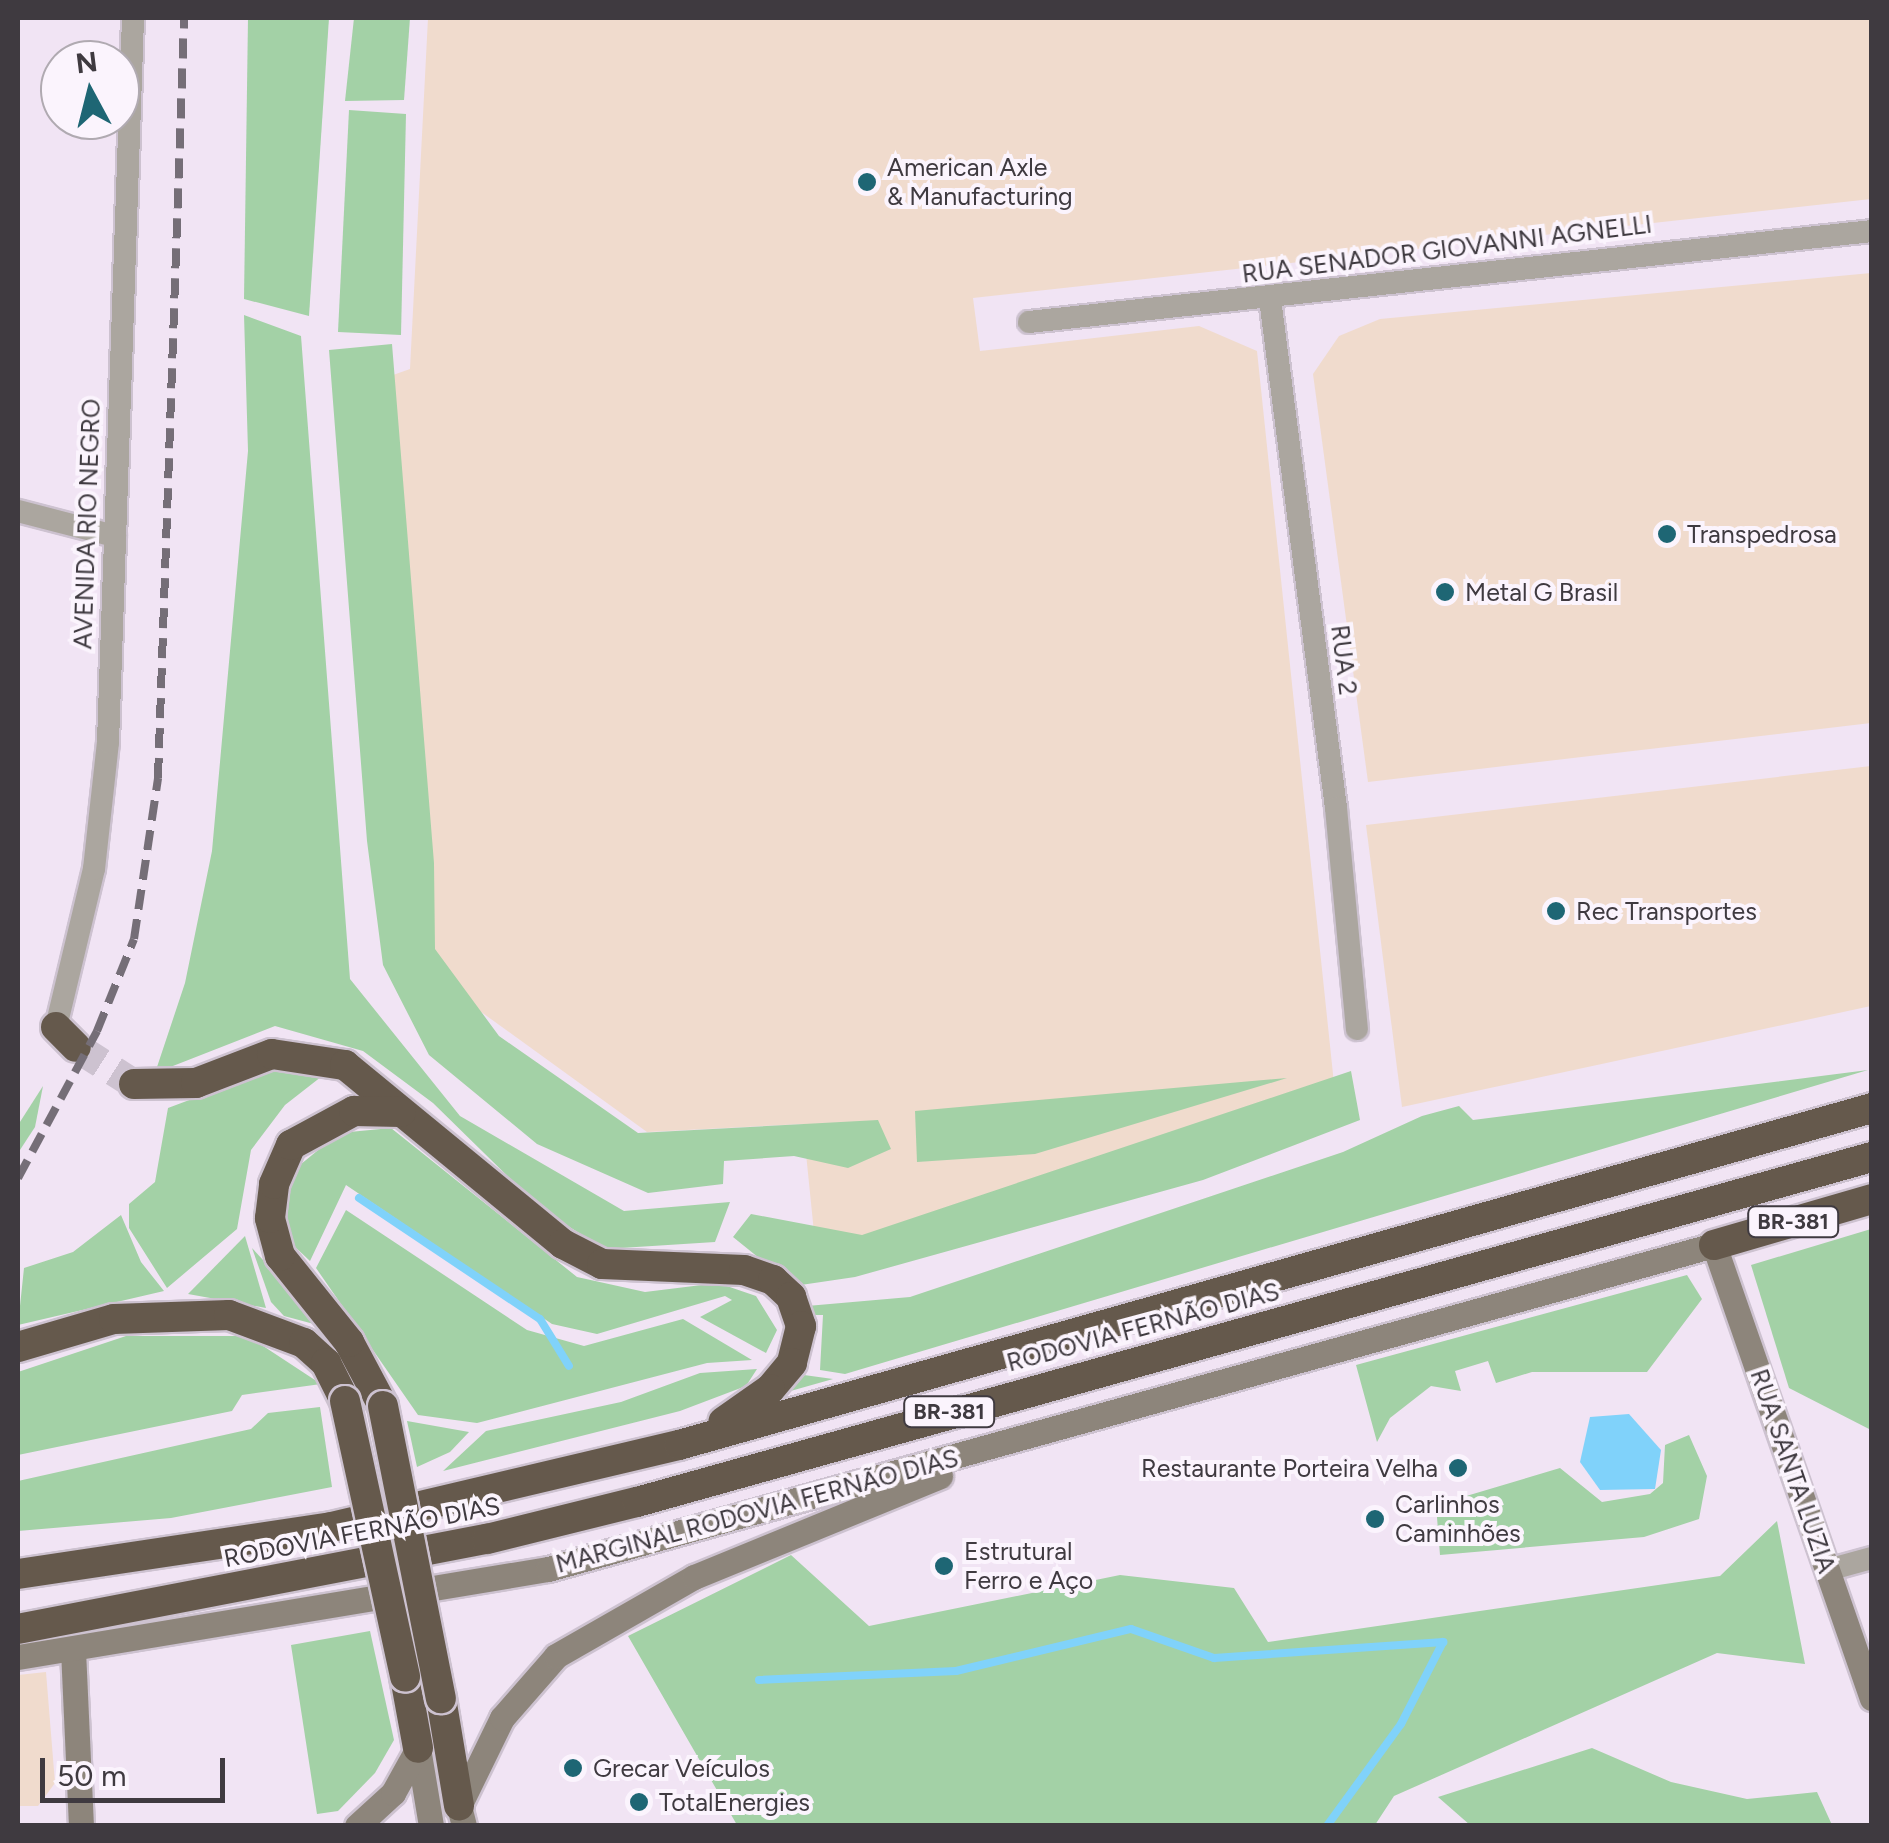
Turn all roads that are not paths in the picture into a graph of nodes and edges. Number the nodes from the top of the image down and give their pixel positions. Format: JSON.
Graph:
{"nodes":[{"id":1,"x":133,"y":18,"type":"edge"},
{"id":2,"x":1872,"y":231,"type":"edge"},
{"id":3,"x":1270,"y":300,"type":"junction"},
{"id":4,"x":1029,"y":322,"type":"dead end"},
{"id":5,"x":18,"y":510,"type":"edge"},
{"id":6,"x":115,"y":536,"type":"junction"},
{"id":7,"x":1357,"y":1030,"type":"dead end"},
{"id":8,"x":66,"y":1037,"type":"dead end"},
{"id":9,"x":134,"y":1084,"type":"tunnel mouth"},
{"id":10,"x":1872,"y":1086,"type":"edge"},
{"id":11,"x":1872,"y":1108,"type":"edge"},
{"id":12,"x":401,"y":1112,"type":"junction"},
{"id":13,"x":1756,"y":1140,"type":"junction"},
{"id":14,"x":1872,"y":1157,"type":"edge"},
{"id":15,"x":1872,"y":1199,"type":"edge"},
{"id":16,"x":1714,"y":1244,"type":"junction"},
{"id":17,"x":18,"y":1347,"type":"edge"},
{"id":18,"x":1056,"y":1430,"type":"junction"},
{"id":19,"x":680,"y":1444,"type":"junction"},
{"id":20,"x":1872,"y":1558,"type":"edge"},
{"id":21,"x":26,"y":1570,"type":"edge"},
{"id":22,"x":1828,"y":1570,"type":"junction"},
{"id":23,"x":18,"y":1628,"type":"edge"},
{"id":24,"x":73,"y":1650,"type":"junction"},
{"id":25,"x":18,"y":1657,"type":"edge"},
{"id":26,"x":1872,"y":1698,"type":"edge"},
{"id":27,"x":418,"y":1748,"type":"junction"},
{"id":28,"x":461,"y":1816,"type":"edge"},
{"id":29,"x":360,"y":1824,"type":"edge"},
{"id":30,"x":81,"y":1826,"type":"edge"},
{"id":31,"x":431,"y":1826,"type":"edge"}],
"edges":[{"from":1,"to":6,"type":"street","name":"AVENIDA RIO NEGRO"},
{"from":2,"to":3,"type":"street","name":"RUA SENADOR GIOVANNI AGNELLI"},
{"from":3,"to":4,"type":"street","name":"RUA SENADOR GIOVANNI AGNELLI"},
{"from":3,"to":7,"type":"street","name":"RUA 2"},
{"from":5,"to":6,"type":"street"},
{"from":6,"to":8,"type":"street","name":"AVENIDA RIO NEGRO"},
{"from":9,"to":12,"type":"highway"},
{"from":10,"to":13,"type":"highway"},
{"from":11,"to":13,"type":"highway","name":"RODOVIA FERNÃO DIAS","number":"BR-381"},
{"from":12,"to":19,"type":"highway"},
{"from":12,"to":28,"type":"highway","bridge":true},
{"from":13,"to":19,"type":"highway","name":"RODOVIA FERNÃO DIAS","number":"BR-381"},
{"from":14,"to":23,"type":"highway","name":"RODOVIA FERNÃO DIAS","number":"BR-381"},
{"from":15,"to":16,"type":"highway","number":"BR-381"},
{"from":16,"to":18,"type":"main road","name":"MARGINAL RODOVIA FERNÃO DIAS","number":"BR-381"},
{"from":16,"to":22,"type":"main road","name":"RUA SANTA LUZIA"},
{"from":17,"to":27,"type":"highway","bridge":true},
{"from":18,"to":24,"type":"main road","name":"MARGINAL RODOVIA FERNÃO DIAS","number":"BR-381"},
{"from":18,"to":28,"type":"main road"},
{"from":19,"to":21,"type":"highway","name":"RODOVIA FERNÃO DIAS","number":"BR-381"},
{"from":20,"to":22,"type":"street"},
{"from":22,"to":26,"type":"main road","name":"RUA SANTA LUZIA"},
{"from":24,"to":25,"type":"main road","name":"MARGINAL RODOVIA FERNÃO DIAS","number":"BR-381"},
{"from":24,"to":30,"type":"main road"},
{"from":27,"to":29,"type":"main road"},
{"from":27,"to":31,"type":"main road"}]}
